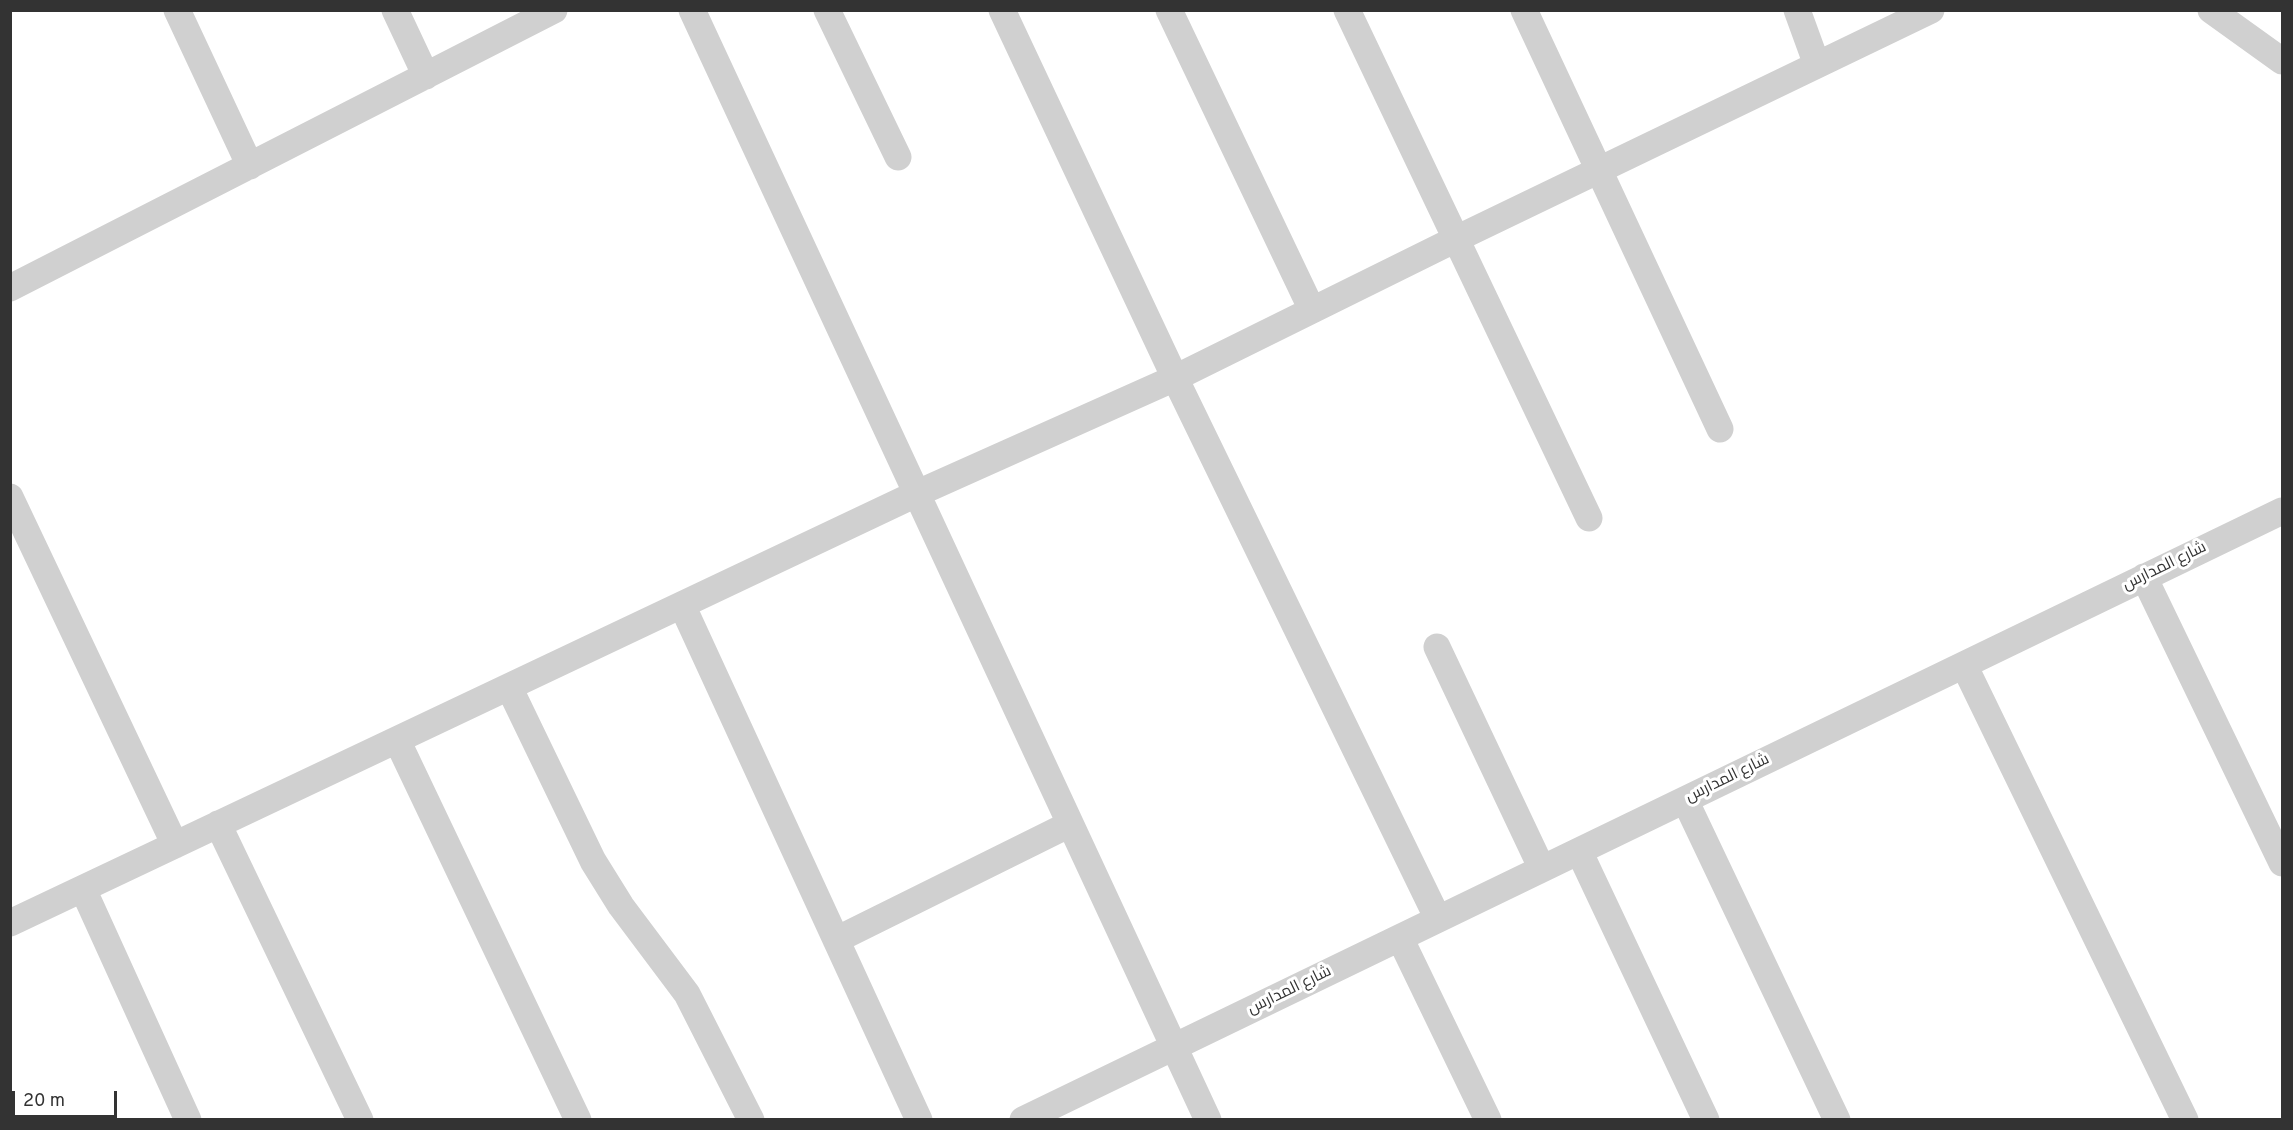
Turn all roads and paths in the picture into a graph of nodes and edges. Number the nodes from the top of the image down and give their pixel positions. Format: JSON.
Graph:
{"nodes":[{"id":1,"x":177,"y":10,"type":"edge"},
{"id":2,"x":395,"y":10,"type":"edge"},
{"id":3,"x":554,"y":10,"type":"edge"},
{"id":4,"x":693,"y":10,"type":"edge"},
{"id":5,"x":827,"y":10,"type":"edge"},
{"id":6,"x":1002,"y":10,"type":"edge"},
{"id":7,"x":1169,"y":10,"type":"edge"},
{"id":8,"x":1347,"y":10,"type":"edge"},
{"id":9,"x":1524,"y":10,"type":"edge"},
{"id":10,"x":1797,"y":10,"type":"edge"},
{"id":11,"x":1931,"y":10,"type":"edge"},
{"id":12,"x":2211,"y":10,"type":"edge"},
{"id":13,"x":2283,"y":61,"type":"edge"},
{"id":14,"x":1817,"y":65,"type":"junction"},
{"id":15,"x":426,"y":76,"type":"junction"},
{"id":16,"x":898,"y":157,"type":"dead end"},
{"id":17,"x":250,"y":166,"type":"junction"},
{"id":18,"x":1599,"y":170,"type":"junction"},
{"id":19,"x":1456,"y":239,"type":"junction"},
{"id":20,"x":10,"y":288,"type":"edge"},
{"id":21,"x":1312,"y":310,"type":"junction"},
{"id":22,"x":1175,"y":378,"type":"junction"},
{"id":23,"x":1720,"y":429,"type":"dead end"},
{"id":24,"x":918,"y":493,"type":"junction"},
{"id":25,"x":10,"y":497,"type":"edge"},
{"id":26,"x":2283,"y":511,"type":"edge"},
{"id":27,"x":1589,"y":518,"type":"dead end"},
{"id":28,"x":2144,"y":578,"type":"junction"},
{"id":29,"x":682,"y":605,"type":"junction"},
{"id":30,"x":1437,"y":647,"type":"dead end"},
{"id":31,"x":1964,"y":665,"type":"junction"},
{"id":32,"x":508,"y":687,"type":"junction"},
{"id":33,"x":397,"y":740,"type":"junction"},
{"id":34,"x":1685,"y":800,"type":"junction"},
{"id":35,"x":218,"y":824,"type":"junction"},
{"id":36,"x":1070,"y":824,"type":"junction"},
{"id":37,"x":175,"y":845,"type":"junction"},
{"id":38,"x":1579,"y":851,"type":"junction"},
{"id":39,"x":2283,"y":863,"type":"edge"},
{"id":40,"x":1542,"y":869,"type":"junction"},
{"id":41,"x":82,"y":889,"type":"junction"},
{"id":42,"x":1438,"y":919,"type":"junction"},
{"id":43,"x":10,"y":923,"type":"edge"},
{"id":44,"x":1400,"y":938,"type":"junction"},
{"id":45,"x":836,"y":940,"type":"junction"},
{"id":46,"x":1173,"y":1047,"type":"junction"},
{"id":47,"x":188,"y":1119,"type":"edge"},
{"id":48,"x":360,"y":1119,"type":"edge"},
{"id":49,"x":578,"y":1119,"type":"edge"},
{"id":50,"x":751,"y":1119,"type":"edge"},
{"id":51,"x":919,"y":1119,"type":"edge"},
{"id":52,"x":1023,"y":1119,"type":"edge"},
{"id":53,"x":1208,"y":1119,"type":"edge"},
{"id":54,"x":1488,"y":1119,"type":"edge"},
{"id":55,"x":1706,"y":1119,"type":"edge"},
{"id":56,"x":1837,"y":1119,"type":"edge"},
{"id":57,"x":2185,"y":1119,"type":"edge"}],
"edges":[{"from":1,"to":17,"type":"street"},
{"from":2,"to":15,"type":"street"},
{"from":3,"to":15,"type":"street"},
{"from":4,"to":24,"type":"street"},
{"from":5,"to":16,"type":"street"},
{"from":6,"to":22,"type":"street"},
{"from":7,"to":21,"type":"street"},
{"from":8,"to":19,"type":"street"},
{"from":9,"to":18,"type":"street"},
{"from":10,"to":14,"type":"street"},
{"from":11,"to":14,"type":"street"},
{"from":12,"to":13,"type":"street"},
{"from":14,"to":18,"type":"street"},
{"from":15,"to":17,"type":"street"},
{"from":17,"to":20,"type":"street"},
{"from":18,"to":19,"type":"street"},
{"from":18,"to":23,"type":"street"},
{"from":19,"to":21,"type":"street"},
{"from":19,"to":27,"type":"street"},
{"from":21,"to":22,"type":"street"},
{"from":22,"to":24,"type":"street"},
{"from":22,"to":42,"type":"street"},
{"from":24,"to":29,"type":"street"},
{"from":24,"to":36,"type":"street"},
{"from":25,"to":37,"type":"street"},
{"from":26,"to":28,"type":"street","name":"شارع المدارس"},
{"from":28,"to":31,"type":"street","name":"شارع المدارس"},
{"from":28,"to":39,"type":"street"},
{"from":29,"to":32,"type":"street"},
{"from":29,"to":45,"type":"street"},
{"from":30,"to":40,"type":"street"},
{"from":31,"to":34,"type":"street","name":"شارع المدارس"},
{"from":31,"to":57,"type":"street"},
{"from":32,"to":33,"type":"street"},
{"from":32,"to":50,"type":"street"},
{"from":33,"to":35,"type":"street"},
{"from":33,"to":49,"type":"street"},
{"from":34,"to":38,"type":"street","name":"شارع المدارس"},
{"from":34,"to":56,"type":"street"},
{"from":35,"to":37,"type":"street"},
{"from":35,"to":48,"type":"street"},
{"from":36,"to":45,"type":"street"},
{"from":36,"to":46,"type":"street"},
{"from":37,"to":41,"type":"street"},
{"from":38,"to":40,"type":"street","name":"شارع المدارس"},
{"from":38,"to":55,"type":"street"},
{"from":40,"to":42,"type":"street","name":"شارع المدارس"},
{"from":41,"to":43,"type":"street"},
{"from":41,"to":47,"type":"street"},
{"from":42,"to":44,"type":"street","name":"شارع المدارس"},
{"from":44,"to":46,"type":"street","name":"شارع المدارس"},
{"from":44,"to":54,"type":"street"},
{"from":45,"to":51,"type":"street"},
{"from":46,"to":52,"type":"street","name":"شارع المدارس"},
{"from":46,"to":53,"type":"street"}]}
